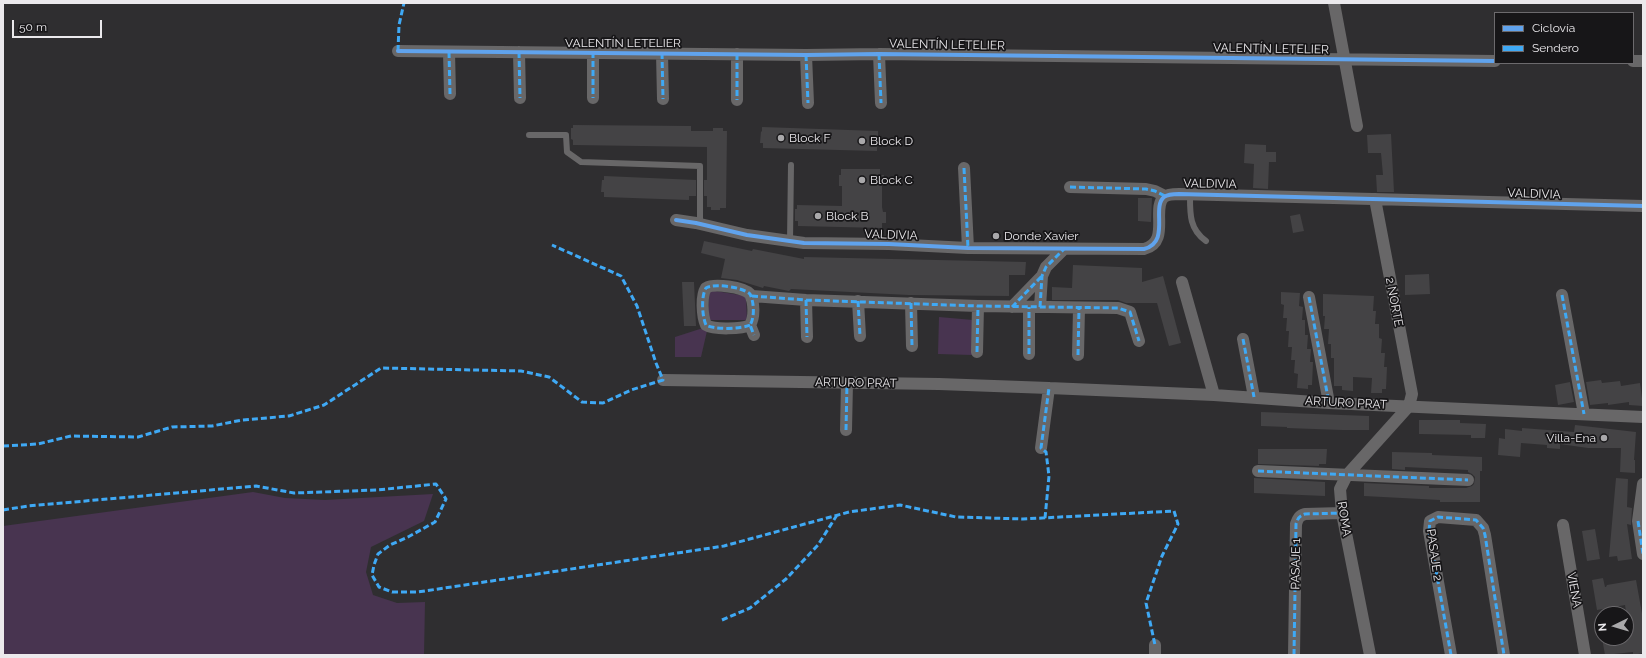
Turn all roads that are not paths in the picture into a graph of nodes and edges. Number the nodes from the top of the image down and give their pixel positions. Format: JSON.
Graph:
{"nodes":[{"id":1,"x":1334,"y":3,"type":"edge"},
{"id":2,"x":398,"y":51,"type":"dead end"},
{"id":3,"x":449,"y":52,"type":"junction"},
{"id":4,"x":519,"y":52,"type":"junction"},
{"id":5,"x":593,"y":52,"type":"junction"},
{"id":6,"x":662,"y":53,"type":"junction"},
{"id":7,"x":737,"y":54,"type":"junction"},
{"id":8,"x":879,"y":54,"type":"junction"},
{"id":9,"x":806,"y":55,"type":"junction"},
{"id":10,"x":1344,"y":60,"type":"junction"},
{"id":11,"x":1494,"y":62,"type":"edge"},
{"id":12,"x":450,"y":94,"type":"dead end"},
{"id":13,"x":520,"y":98,"type":"dead end"},
{"id":14,"x":593,"y":98,"type":"dead end"},
{"id":15,"x":663,"y":99,"type":"dead end"},
{"id":16,"x":737,"y":100,"type":"dead end"},
{"id":17,"x":808,"y":103,"type":"dead end"},
{"id":18,"x":881,"y":103,"type":"dead end"},
{"id":19,"x":1357,"y":126,"type":"dead end"},
{"id":20,"x":529,"y":135,"type":"dead end"},
{"id":21,"x":791,"y":165,"type":"dead end"},
{"id":22,"x":964,"y":168,"type":"dead end"},
{"id":23,"x":1070,"y":187,"type":"dead end"},
{"id":24,"x":1190,"y":194,"type":"junction"},
{"id":25,"x":1165,"y":196,"type":"junction"},
{"id":26,"x":1375,"y":199,"type":"junction"},
{"id":27,"x":1643,"y":206,"type":"edge"},
{"id":28,"x":676,"y":220,"type":"dead end"},
{"id":29,"x":700,"y":224,"type":"junction"},
{"id":30,"x":790,"y":241,"type":"junction"},
{"id":31,"x":1206,"y":241,"type":"dead end"},
{"id":32,"x":968,"y":248,"type":"junction"},
{"id":33,"x":1064,"y":249,"type":"junction"},
{"id":34,"x":1042,"y":276,"type":"junction"},
{"id":35,"x":1182,"y":282,"type":"dead end"},
{"id":36,"x":1562,"y":295,"type":"dead end"},
{"id":37,"x":752,"y":296,"type":"junction"},
{"id":38,"x":1309,"y":297,"type":"dead end"},
{"id":39,"x":806,"y":300,"type":"junction"},
{"id":40,"x":858,"y":301,"type":"junction"},
{"id":41,"x":911,"y":303,"type":"junction"},
{"id":42,"x":978,"y":306,"type":"junction"},
{"id":43,"x":1012,"y":307,"type":"junction"},
{"id":44,"x":1035,"y":307,"type":"junction"},
{"id":45,"x":1079,"y":308,"type":"junction"},
{"id":46,"x":860,"y":336,"type":"dead end"},
{"id":47,"x":808,"y":337,"type":"dead end"},
{"id":48,"x":1243,"y":339,"type":"dead end"},
{"id":49,"x":1139,"y":341,"type":"dead end"},
{"id":50,"x":912,"y":346,"type":"dead end"},
{"id":51,"x":977,"y":352,"type":"dead end"},
{"id":52,"x":1028,"y":354,"type":"dead end"},
{"id":53,"x":1078,"y":355,"type":"dead end"},
{"id":54,"x":664,"y":380,"type":"dead end"},
{"id":55,"x":847,"y":383,"type":"junction"},
{"id":56,"x":1049,"y":388,"type":"junction"},
{"id":57,"x":1214,"y":395,"type":"junction"},
{"id":58,"x":1254,"y":397,"type":"junction"},
{"id":59,"x":1329,"y":402,"type":"junction"},
{"id":60,"x":1409,"y":406,"type":"junction"},
{"id":61,"x":1584,"y":414,"type":"junction"},
{"id":62,"x":1643,"y":417,"type":"edge"},
{"id":63,"x":846,"y":430,"type":"dead end"},
{"id":64,"x":1041,"y":448,"type":"dead end"},
{"id":65,"x":1258,"y":471,"type":"dead end"},
{"id":66,"x":1347,"y":475,"type":"junction"},
{"id":67,"x":1468,"y":480,"type":"dead end"},
{"id":68,"x":1643,"y":484,"type":"edge"},
{"id":69,"x":1342,"y":514,"type":"junction"},
{"id":70,"x":1563,"y":525,"type":"dead end"},
{"id":71,"x":1643,"y":554,"type":"edge"},
{"id":72,"x":1294,"y":655,"type":"edge"},
{"id":73,"x":1370,"y":655,"type":"edge"},
{"id":74,"x":1450,"y":655,"type":"edge"},
{"id":75,"x":1504,"y":655,"type":"edge"},
{"id":76,"x":1585,"y":655,"type":"edge"}],
"edges":[{"from":1,"to":10,"type":"street"},
{"from":2,"to":3,"type":"street","name":"VALENTÍN LETELIER"},
{"from":3,"to":4,"type":"street","name":"VALENTÍN LETELIER"},
{"from":3,"to":12,"type":"street"},
{"from":4,"to":5,"type":"street","name":"VALENTÍN LETELIER"},
{"from":4,"to":13,"type":"street"},
{"from":5,"to":6,"type":"street","name":"VALENTÍN LETELIER"},
{"from":5,"to":14,"type":"street"},
{"from":6,"to":7,"type":"street","name":"VALENTÍN LETELIER"},
{"from":6,"to":15,"type":"street"},
{"from":7,"to":9,"type":"street","name":"VALENTÍN LETELIER"},
{"from":7,"to":16,"type":"street"},
{"from":8,"to":9,"type":"street","name":"VALENTÍN LETELIER"},
{"from":8,"to":10,"type":"street","name":"VALENTÍN LETELIER"},
{"from":8,"to":18,"type":"street"},
{"from":9,"to":17,"type":"street"},
{"from":10,"to":11,"type":"street","name":"VALENTÍN LETELIER"},
{"from":10,"to":19,"type":"street"},
{"from":20,"to":29,"type":"lane"},
{"from":21,"to":30,"type":"lane"},
{"from":22,"to":32,"type":"street"},
{"from":23,"to":25,"type":"street","name":"VALDIVIA"},
{"from":24,"to":25,"type":"street","name":"VALDIVIA"},
{"from":24,"to":26,"type":"street","name":"VALDIVIA"},
{"from":24,"to":31,"type":"lane"},
{"from":25,"to":33,"type":"street","name":"VALDIVIA"},
{"from":26,"to":27,"type":"street","name":"VALDIVIA"},
{"from":26,"to":60,"type":"street","name":"2 NORTE"},
{"from":28,"to":29,"type":"street","name":"VALDIVIA"},
{"from":29,"to":30,"type":"street","name":"VALDIVIA"},
{"from":30,"to":32,"type":"street","name":"VALDIVIA"},
{"from":32,"to":33,"type":"street","name":"VALDIVIA"},
{"from":33,"to":34,"type":"street"},
{"from":34,"to":43,"type":"street"},
{"from":34,"to":44,"type":"street"},
{"from":35,"to":57,"type":"street"},
{"from":36,"to":61,"type":"street"},
{"from":37,"to":37,"type":"street"},
{"from":37,"to":39,"type":"street"},
{"from":38,"to":59,"type":"street"},
{"from":39,"to":40,"type":"street"},
{"from":39,"to":47,"type":"street"},
{"from":40,"to":41,"type":"street"},
{"from":40,"to":46,"type":"street"},
{"from":41,"to":42,"type":"street"},
{"from":41,"to":50,"type":"street"},
{"from":42,"to":43,"type":"street"},
{"from":42,"to":51,"type":"street"},
{"from":43,"to":44,"type":"street"},
{"from":44,"to":45,"type":"street"},
{"from":44,"to":52,"type":"street"},
{"from":45,"to":49,"type":"street"},
{"from":45,"to":53,"type":"street"},
{"from":48,"to":58,"type":"street"},
{"from":54,"to":55,"type":"street","name":"ARTURO PRAT"},
{"from":55,"to":56,"type":"street","name":"ARTURO PRAT"},
{"from":55,"to":63,"type":"street"},
{"from":56,"to":57,"type":"street","name":"ARTURO PRAT"},
{"from":56,"to":64,"type":"street"},
{"from":57,"to":58,"type":"street","name":"ARTURO PRAT"},
{"from":58,"to":59,"type":"street","name":"ARTURO PRAT"},
{"from":59,"to":60,"type":"street","name":"ARTURO PRAT"},
{"from":60,"to":61,"type":"street","name":"ARTURO PRAT"},
{"from":60,"to":66,"type":"street","name":"ROMA"},
{"from":61,"to":62,"type":"street","name":"ARTURO PRAT"},
{"from":65,"to":66,"type":"street"},
{"from":66,"to":67,"type":"street"},
{"from":66,"to":69,"type":"street","name":"ROMA"},
{"from":68,"to":71,"type":"street"},
{"from":69,"to":72,"type":"street","name":"PASAJE 1"},
{"from":69,"to":73,"type":"street","name":"ROMA"},
{"from":70,"to":76,"type":"street","name":"VIENA"},
{"from":74,"to":75,"type":"street","name":"PASAJE 2"}]}
